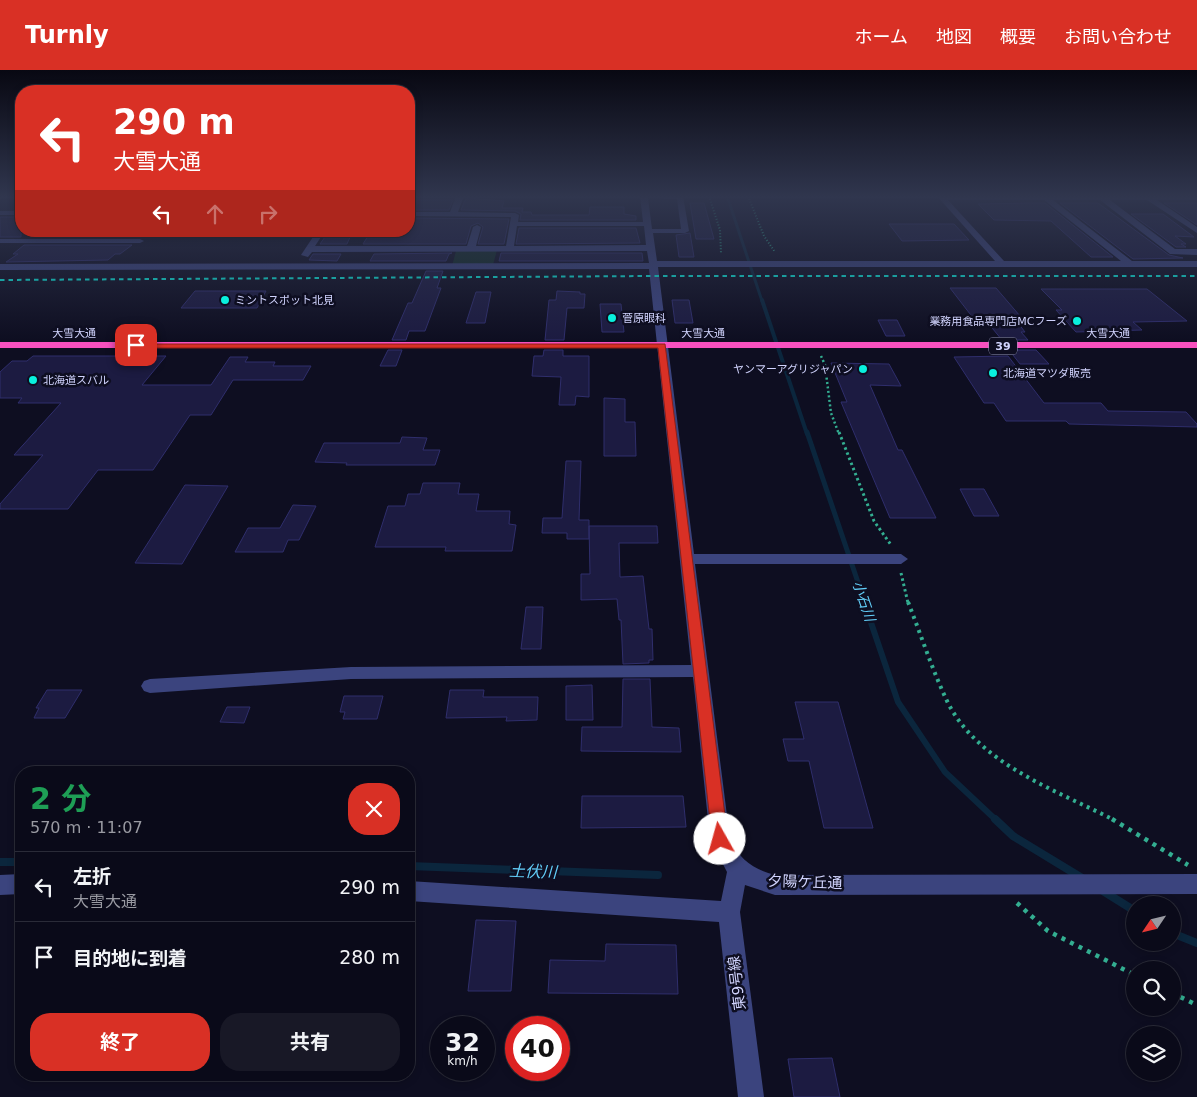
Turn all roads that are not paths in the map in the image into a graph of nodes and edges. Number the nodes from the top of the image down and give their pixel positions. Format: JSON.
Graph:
{"nodes":[{"id":1,"x":312,"y":244,"type":"edge"},
{"id":2,"x":472,"y":244,"type":"edge"},
{"id":3,"x":511,"y":244,"type":"edge"},
{"id":4,"x":650,"y":244,"type":"edge"},
{"id":5,"x":984,"y":244,"type":"edge"},
{"id":6,"x":1104,"y":244,"type":"edge"},
{"id":7,"x":1162,"y":244,"type":"edge"},
{"id":8,"x":471,"y":248,"type":"junction"},
{"id":9,"x":510,"y":248,"type":"junction"},
{"id":10,"x":651,"y":248,"type":"junction"},
{"id":11,"x":309,"y":249,"type":"junction"},
{"id":12,"x":1197,"y":252,"type":"edge"},
{"id":13,"x":1002,"y":264,"type":"junction"},
{"id":14,"x":1130,"y":264,"type":"junction"},
{"id":15,"x":1197,"y":264,"type":"edge"},
{"id":16,"x":653,"y":265,"type":"junction"},
{"id":17,"x":0,"y":267,"type":"edge"},
{"id":18,"x":296,"y":267,"type":"junction"},
{"id":19,"x":0,"y":345,"type":"edge"},
{"id":20,"x":662,"y":346,"type":"junction"},
{"id":21,"x":1197,"y":346,"type":"edge"},
{"id":22,"x":687,"y":559,"type":"junction"},
{"id":23,"x":895,"y":559,"type":"road end"},
{"id":24,"x":700,"y":671,"type":"junction"},
{"id":25,"x":150,"y":686,"type":"dead end"},
{"id":26,"x":738,"y":870,"type":"junction"},
{"id":27,"x":1194,"y":879,"type":"edge"},
{"id":28,"x":15,"y":884,"type":"edge"},
{"id":29,"x":0,"y":885,"type":"edge"},
{"id":30,"x":415,"y":891,"type":"edge"},
{"id":31,"x":728,"y":912,"type":"junction"},
{"id":32,"x":751,"y":1097,"type":"edge"}],
"edges":[{"from":1,"to":11,"type":"street"},
{"from":2,"to":8,"type":"street"},
{"from":3,"to":9,"type":"street"},
{"from":4,"to":10,"type":"street"},
{"from":5,"to":13,"type":"street"},
{"from":6,"to":14,"type":"street"},
{"from":7,"to":12,"type":"street"},
{"from":8,"to":9,"type":"street"},
{"from":8,"to":11,"type":"street"},
{"from":9,"to":10,"type":"street"},
{"from":10,"to":16,"type":"street"},
{"from":11,"to":18,"type":"street"},
{"from":13,"to":14,"type":"street"},
{"from":13,"to":16,"type":"street"},
{"from":14,"to":15,"type":"street"},
{"from":16,"to":18,"type":"street"},
{"from":16,"to":20,"type":"street"},
{"from":17,"to":18,"type":"street"},
{"from":19,"to":20,"type":"highway","name":"大雪大通","number":"39"},
{"from":20,"to":21,"type":"highway","name":"大雪大通","number":"39"},
{"from":20,"to":22,"type":"street"},
{"from":22,"to":23,"type":"street"},
{"from":22,"to":24,"type":"street"},
{"from":24,"to":25,"type":"street"},
{"from":24,"to":26,"type":"street"},
{"from":26,"to":27,"type":"street","name":"夕陽ケ丘通"},
{"from":26,"to":31,"type":"street","name":"東9号線"},
{"from":28,"to":29,"type":"street"},
{"from":30,"to":31,"type":"street"},
{"from":31,"to":32,"type":"street","name":"東9号線"}]}
